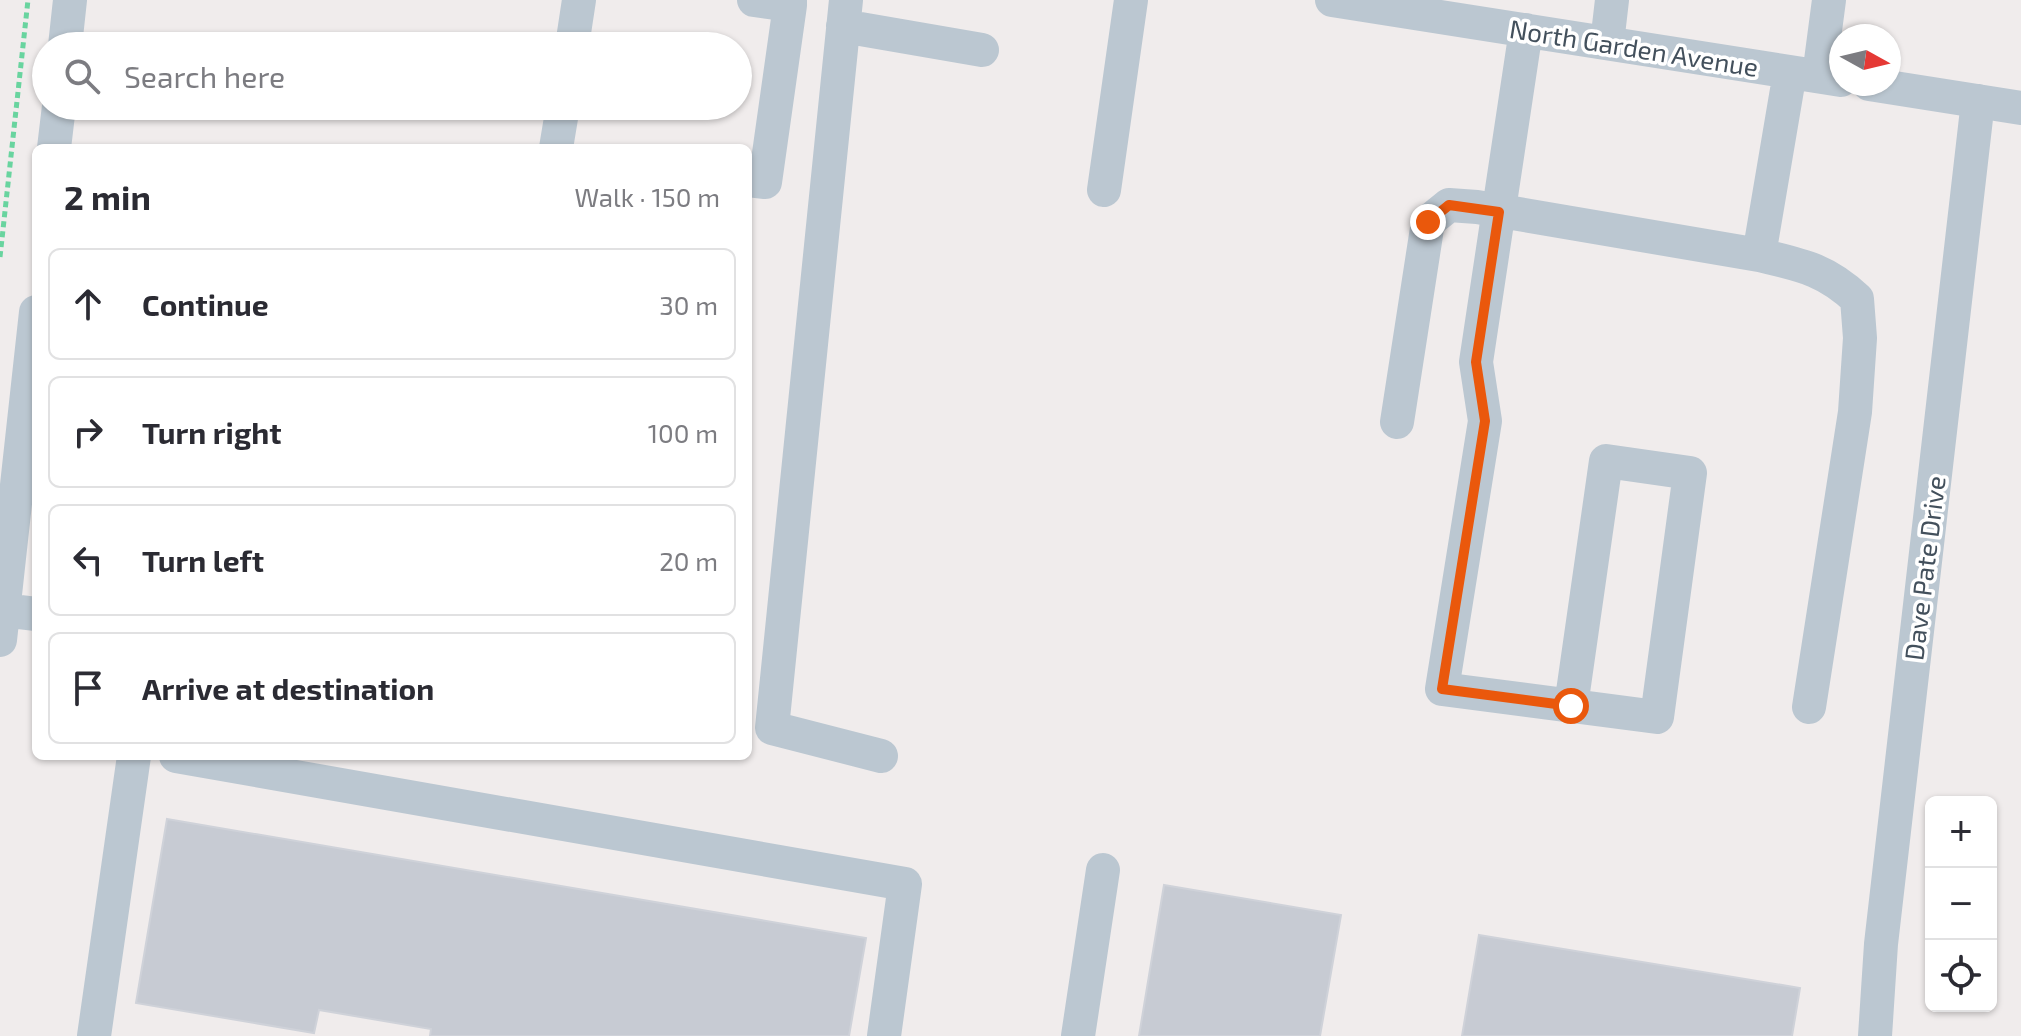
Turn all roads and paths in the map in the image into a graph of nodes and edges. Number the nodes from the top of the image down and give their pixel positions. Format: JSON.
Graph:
{"nodes":[{"id":1,"x":28,"y":0,"type":"edge"},
{"id":2,"x":70,"y":0,"type":"edge"},
{"id":3,"x":579,"y":0,"type":"edge"},
{"id":4,"x":754,"y":0,"type":"edge"},
{"id":5,"x":1131,"y":0,"type":"edge"},
{"id":6,"x":1332,"y":0,"type":"edge"},
{"id":7,"x":1612,"y":0,"type":"edge"},
{"id":8,"x":1829,"y":0,"type":"edge"},
{"id":9,"x":790,"y":3,"type":"edge"},
{"id":10,"x":1424,"y":7,"type":"edge"},
{"id":11,"x":845,"y":13,"type":"edge"},
{"id":12,"x":1526,"y":30,"type":"junction"},
{"id":13,"x":67,"y":32,"type":"edge"},
{"id":14,"x":574,"y":32,"type":"edge"},
{"id":15,"x":1607,"y":43,"type":"junction"},
{"id":16,"x":982,"y":50,"type":"dead end"},
{"id":17,"x":1817,"y":76,"type":"edge"},
{"id":18,"x":1901,"y":89,"type":"edge"},
{"id":19,"x":1978,"y":101,"type":"junction"},
{"id":20,"x":2021,"y":108,"type":"edge"},
{"id":21,"x":57,"y":120,"type":"edge"},
{"id":22,"x":561,"y":120,"type":"edge"},
{"id":23,"x":54,"y":144,"type":"edge"},
{"id":24,"x":557,"y":144,"type":"edge"},
{"id":25,"x":752,"y":180,"type":"edge"},
{"id":26,"x":1104,"y":190,"type":"dead end"},
{"id":27,"x":1499,"y":212,"type":"junction"},
{"id":28,"x":1759,"y":255,"type":"junction"},
{"id":29,"x":0,"y":257,"type":"edge"},
{"id":30,"x":32,"y":366,"type":"edge"},
{"id":31,"x":1397,"y":422,"type":"dead end"},
{"id":32,"x":13,"y":621,"type":"edge"},
{"id":33,"x":1571,"y":706,"type":"junction"},
{"id":34,"x":1809,"y":707,"type":"dead end"},
{"id":35,"x":881,"y":756,"type":"dead end"},
{"id":36,"x":133,"y":760,"type":"edge"},
{"id":37,"x":199,"y":760,"type":"edge"},
{"id":38,"x":1103,"y":870,"type":"dead end"},
{"id":39,"x":94,"y":1036,"type":"edge"},
{"id":40,"x":884,"y":1036,"type":"edge"},
{"id":41,"x":1078,"y":1036,"type":"edge"},
{"id":42,"x":1875,"y":1036,"type":"edge"}],
"edges":[{"from":1,"to":29,"type":"path"},
{"from":2,"to":13,"type":"street"},
{"from":3,"to":14,"type":"street"},
{"from":4,"to":9,"type":"street"},
{"from":5,"to":26,"type":"street"},
{"from":6,"to":10,"type":"street","name":"North Garden Avenue"},
{"from":7,"to":15,"type":"street"},
{"from":8,"to":17,"type":"street"},
{"from":9,"to":25,"type":"street"},
{"from":10,"to":12,"type":"street","name":"North Garden Avenue"},
{"from":11,"to":16,"type":"street"},
{"from":11,"to":35,"type":"street"},
{"from":12,"to":15,"type":"street","name":"North Garden Avenue"},
{"from":12,"to":27,"type":"street"},
{"from":15,"to":17,"type":"street","name":"North Garden Avenue"},
{"from":17,"to":28,"type":"street"},
{"from":18,"to":19,"type":"street"},
{"from":19,"to":20,"type":"street"},
{"from":19,"to":42,"type":"street","name":"Dave Pate Drive"},
{"from":21,"to":23,"type":"street"},
{"from":22,"to":24,"type":"street"},
{"from":27,"to":28,"type":"street"},
{"from":27,"to":31,"type":"street"},
{"from":27,"to":33,"type":"street"},
{"from":28,"to":34,"type":"street"},
{"from":30,"to":32,"type":"street"},
{"from":33,"to":33,"type":"street"},
{"from":36,"to":39,"type":"street"},
{"from":37,"to":40,"type":"street"},
{"from":38,"to":41,"type":"street"}]}
